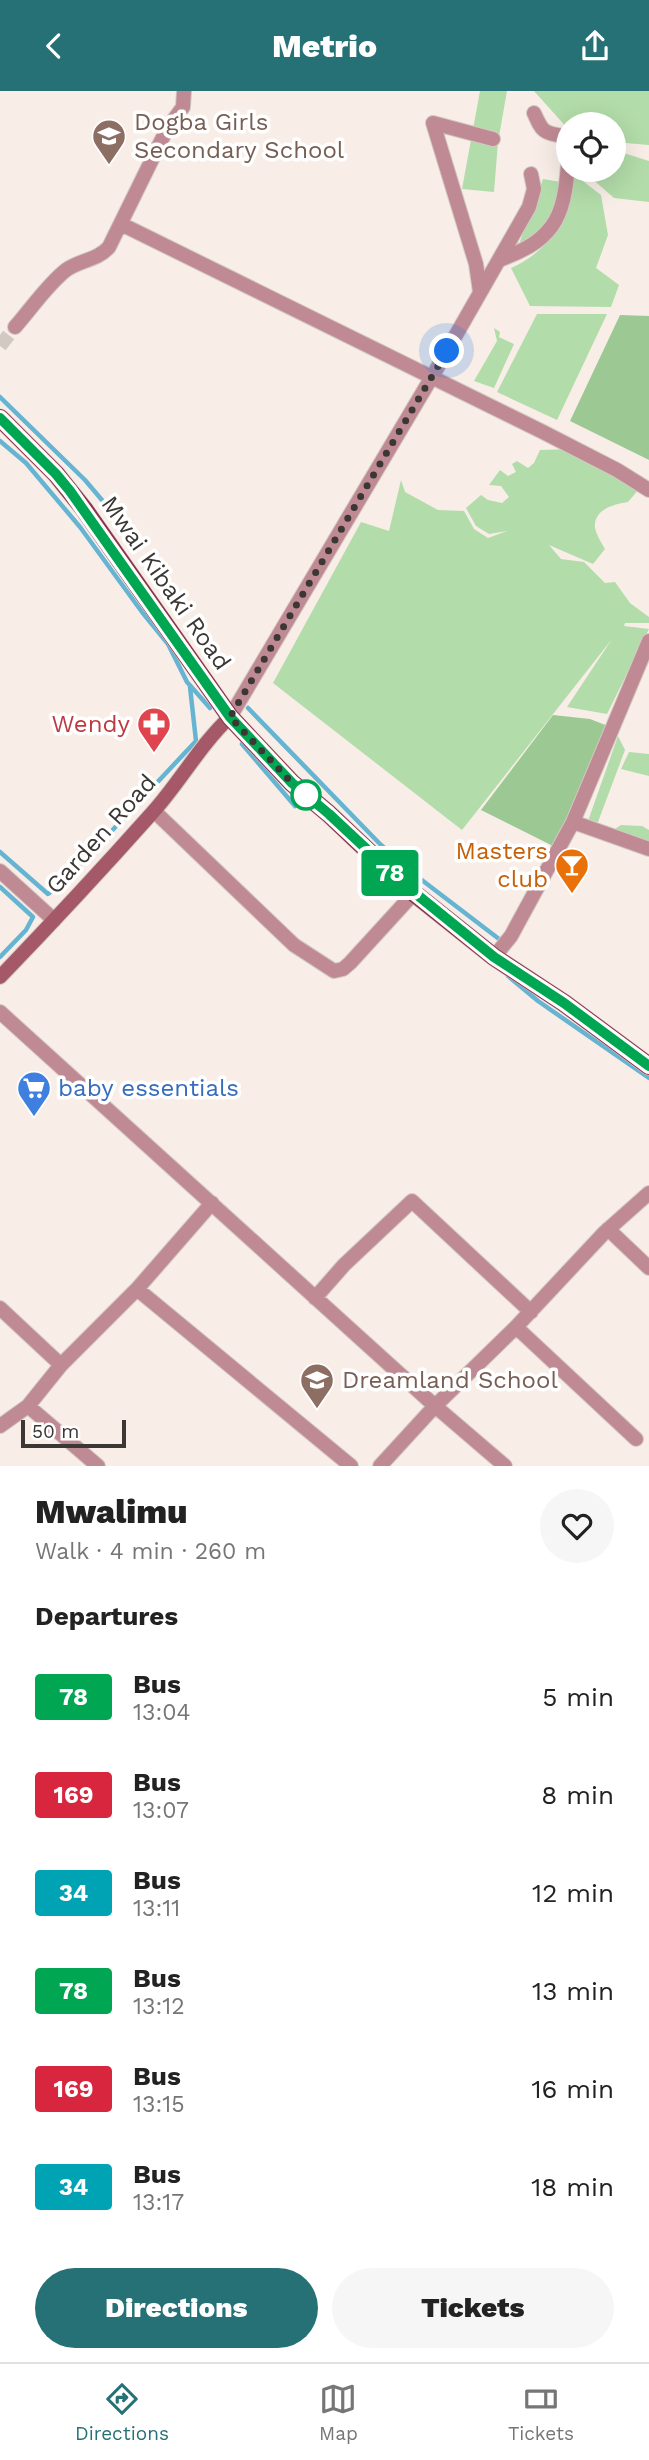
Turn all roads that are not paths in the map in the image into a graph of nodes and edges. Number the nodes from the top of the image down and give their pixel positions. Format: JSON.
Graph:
{"nodes":[{"id":1,"x":184,"y":91,"type":"edge"},
{"id":2,"x":534,"y":113,"type":"dead end"},
{"id":3,"x":556,"y":134,"type":"edge"},
{"id":4,"x":493,"y":139,"type":"dead end"},
{"id":5,"x":531,"y":174,"type":"dead end"},
{"id":6,"x":564,"y":182,"type":"edge"},
{"id":7,"x":121,"y":224,"type":"junction"},
{"id":8,"x":499,"y":260,"type":"junction"},
{"id":9,"x":480,"y":292,"type":"junction"},
{"id":10,"x":15,"y":327,"type":"tunnel mouth"},
{"id":11,"x":431,"y":378,"type":"junction"},
{"id":12,"x":0,"y":418,"type":"edge"},
{"id":13,"x":649,"y":490,"type":"edge"},
{"id":14,"x":649,"y":641,"type":"edge"},
{"id":15,"x":230,"y":717,"type":"junction"},
{"id":16,"x":154,"y":811,"type":"junction"},
{"id":17,"x":573,"y":822,"type":"junction"},
{"id":18,"x":649,"y":849,"type":"edge"},
{"id":19,"x":0,"y":871,"type":"edge"},
{"id":20,"x":415,"y":893,"type":"junction"},
{"id":21,"x":54,"y":920,"type":"junction"},
{"id":22,"x":494,"y":957,"type":"junction"},
{"id":23,"x":0,"y":977,"type":"edge"},
{"id":24,"x":0,"y":1012,"type":"edge"},
{"id":25,"x":649,"y":1066,"type":"edge"},
{"id":26,"x":649,"y":1193,"type":"edge"},
{"id":27,"x":212,"y":1203,"type":"junction"},
{"id":28,"x":608,"y":1229,"type":"junction"},
{"id":29,"x":649,"y":1268,"type":"edge"},
{"id":30,"x":137,"y":1289,"type":"junction"},
{"id":31,"x":315,"y":1298,"type":"junction"},
{"id":32,"x":0,"y":1308,"type":"edge"},
{"id":33,"x":531,"y":1312,"type":"junction"},
{"id":34,"x":516,"y":1328,"type":"junction"},
{"id":35,"x":61,"y":1365,"type":"junction"},
{"id":36,"x":28,"y":1406,"type":"junction"},
{"id":37,"x":435,"y":1406,"type":"junction"},
{"id":38,"x":0,"y":1426,"type":"edge"},
{"id":39,"x":636,"y":1439,"type":"dead end"},
{"id":40,"x":98,"y":1466,"type":"edge"},
{"id":41,"x":351,"y":1466,"type":"edge"},
{"id":42,"x":380,"y":1466,"type":"edge"},
{"id":43,"x":505,"y":1466,"type":"edge"}],
"edges":[{"from":1,"to":7,"type":"street"},
{"from":2,"to":3,"type":"street"},
{"from":4,"to":9,"type":"street"},
{"from":5,"to":8,"type":"street"},
{"from":6,"to":8,"type":"street"},
{"from":7,"to":10,"type":"street"},
{"from":7,"to":11,"type":"street"},
{"from":8,"to":9,"type":"street"},
{"from":9,"to":11,"type":"street"},
{"from":11,"to":13,"type":"street"},
{"from":11,"to":15,"type":"street"},
{"from":12,"to":15,"type":"main road","name":"Mwai Kibaki Road"},
{"from":14,"to":17,"type":"street"},
{"from":15,"to":16,"type":"street","name":"Garden Road"},
{"from":15,"to":20,"type":"main road","name":"Mwai Kibaki Road"},
{"from":16,"to":20,"type":"street"},
{"from":16,"to":21,"type":"street","name":"Garden Road"},
{"from":17,"to":18,"type":"street"},
{"from":17,"to":22,"type":"street"},
{"from":19,"to":21,"type":"street"},
{"from":20,"to":22,"type":"main road","name":"Mwai Kibaki Road"},
{"from":21,"to":23,"type":"street","name":"Garden Road"},
{"from":22,"to":25,"type":"main road","name":"Mwai Kibaki Road"},
{"from":24,"to":27,"type":"street"},
{"from":26,"to":28,"type":"street"},
{"from":27,"to":30,"type":"street"},
{"from":27,"to":31,"type":"street"},
{"from":28,"to":29,"type":"street"},
{"from":28,"to":33,"type":"street"},
{"from":30,"to":35,"type":"street"},
{"from":30,"to":41,"type":"street"},
{"from":31,"to":33,"type":"street"},
{"from":31,"to":37,"type":"street"},
{"from":32,"to":35,"type":"street"},
{"from":33,"to":34,"type":"street"},
{"from":34,"to":37,"type":"street"},
{"from":34,"to":39,"type":"street"},
{"from":35,"to":36,"type":"street"},
{"from":36,"to":38,"type":"street"},
{"from":36,"to":40,"type":"street"},
{"from":37,"to":42,"type":"street"},
{"from":37,"to":43,"type":"street"}]}
